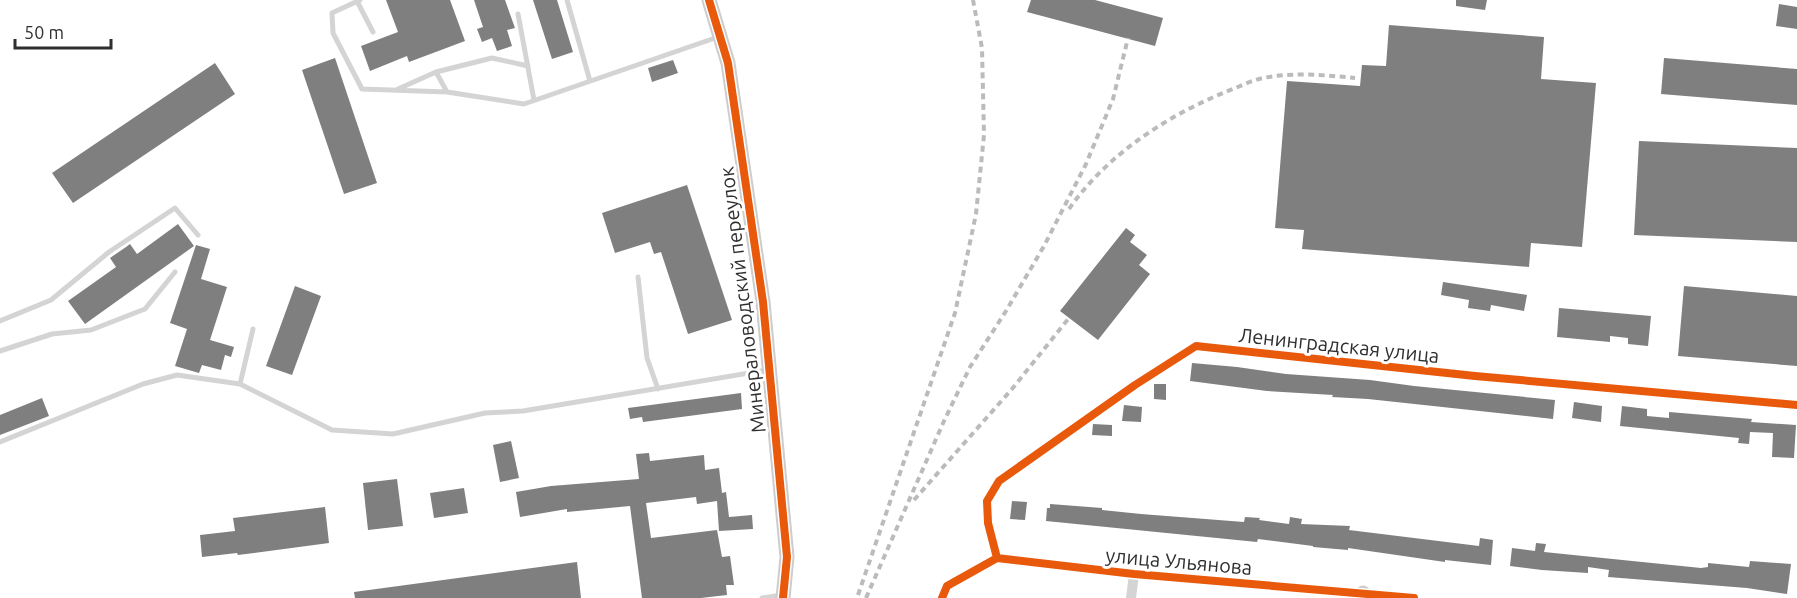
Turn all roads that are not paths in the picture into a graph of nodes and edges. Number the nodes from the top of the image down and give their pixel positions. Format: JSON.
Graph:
{"nodes":[{"id":1,"x":567,"y":0,"type":"edge"},
{"id":2,"x":709,"y":0,"type":"edge"},
{"id":3,"x":358,"y":1,"type":"edge"},
{"id":4,"x":518,"y":14,"type":"dead end"},
{"id":5,"x":373,"y":32,"type":"dead end"},
{"id":6,"x":720,"y":36,"type":"junction"},
{"id":7,"x":528,"y":66,"type":"junction"},
{"id":8,"x":436,"y":72,"type":"junction"},
{"id":9,"x":590,"y":81,"type":"junction"},
{"id":10,"x":394,"y":90,"type":"junction"},
{"id":11,"x":447,"y":92,"type":"junction"},
{"id":12,"x":534,"y":100,"type":"junction"},
{"id":13,"x":198,"y":235,"type":"dead end"},
{"id":14,"x":175,"y":272,"type":"dead end"},
{"id":15,"x":638,"y":277,"type":"dead end"},
{"id":16,"x":0,"y":321,"type":"edge"},
{"id":17,"x":253,"y":330,"type":"dead end"},
{"id":18,"x":0,"y":351,"type":"edge"},
{"id":19,"x":769,"y":370,"type":"junction"},
{"id":20,"x":240,"y":384,"type":"junction"},
{"id":21,"x":658,"y":388,"type":"junction"},
{"id":22,"x":1797,"y":405,"type":"edge"},
{"id":23,"x":0,"y":442,"type":"edge"},
{"id":24,"x":997,"y":558,"type":"junction"},
{"id":25,"x":1134,"y":574,"type":"junction"},
{"id":26,"x":1363,"y":596,"type":"edge"},
{"id":27,"x":783,"y":597,"type":"edge"},
{"id":28,"x":762,"y":598,"type":"edge"},
{"id":29,"x":942,"y":598,"type":"edge"},
{"id":30,"x":1131,"y":598,"type":"edge"},
{"id":31,"x":1414,"y":598,"type":"edge"}],
"edges":[{"from":1,"to":9,"type":"lane"},
{"from":2,"to":6,"type":"street","name":"Минераловодский переулок"},
{"from":3,"to":5,"type":"lane"},
{"from":3,"to":10,"type":"lane"},
{"from":4,"to":7,"type":"lane"},
{"from":6,"to":9,"type":"lane"},
{"from":6,"to":19,"type":"street","name":"Минераловодский переулок"},
{"from":7,"to":8,"type":"lane"},
{"from":7,"to":12,"type":"lane"},
{"from":8,"to":10,"type":"lane"},
{"from":8,"to":11,"type":"lane"},
{"from":9,"to":12,"type":"lane"},
{"from":10,"to":11,"type":"lane"},
{"from":11,"to":12,"type":"lane"},
{"from":13,"to":16,"type":"lane"},
{"from":14,"to":18,"type":"lane"},
{"from":15,"to":21,"type":"lane"},
{"from":17,"to":20,"type":"lane"},
{"from":19,"to":21,"type":"lane"},
{"from":19,"to":27,"type":"street","name":"Минераловодский переулок"},
{"from":20,"to":21,"type":"lane"},
{"from":20,"to":23,"type":"lane"},
{"from":22,"to":24,"type":"street","name":"Ленинградская улица"},
{"from":24,"to":25,"type":"street","name":"улица Ульянова"},
{"from":24,"to":29,"type":"street"},
{"from":25,"to":26,"type":"street","name":"улица Ульянова"},
{"from":25,"to":30,"type":"street"},
{"from":26,"to":31,"type":"street","name":"улица Ульянова"},
{"from":27,"to":28,"type":"lane"}]}
